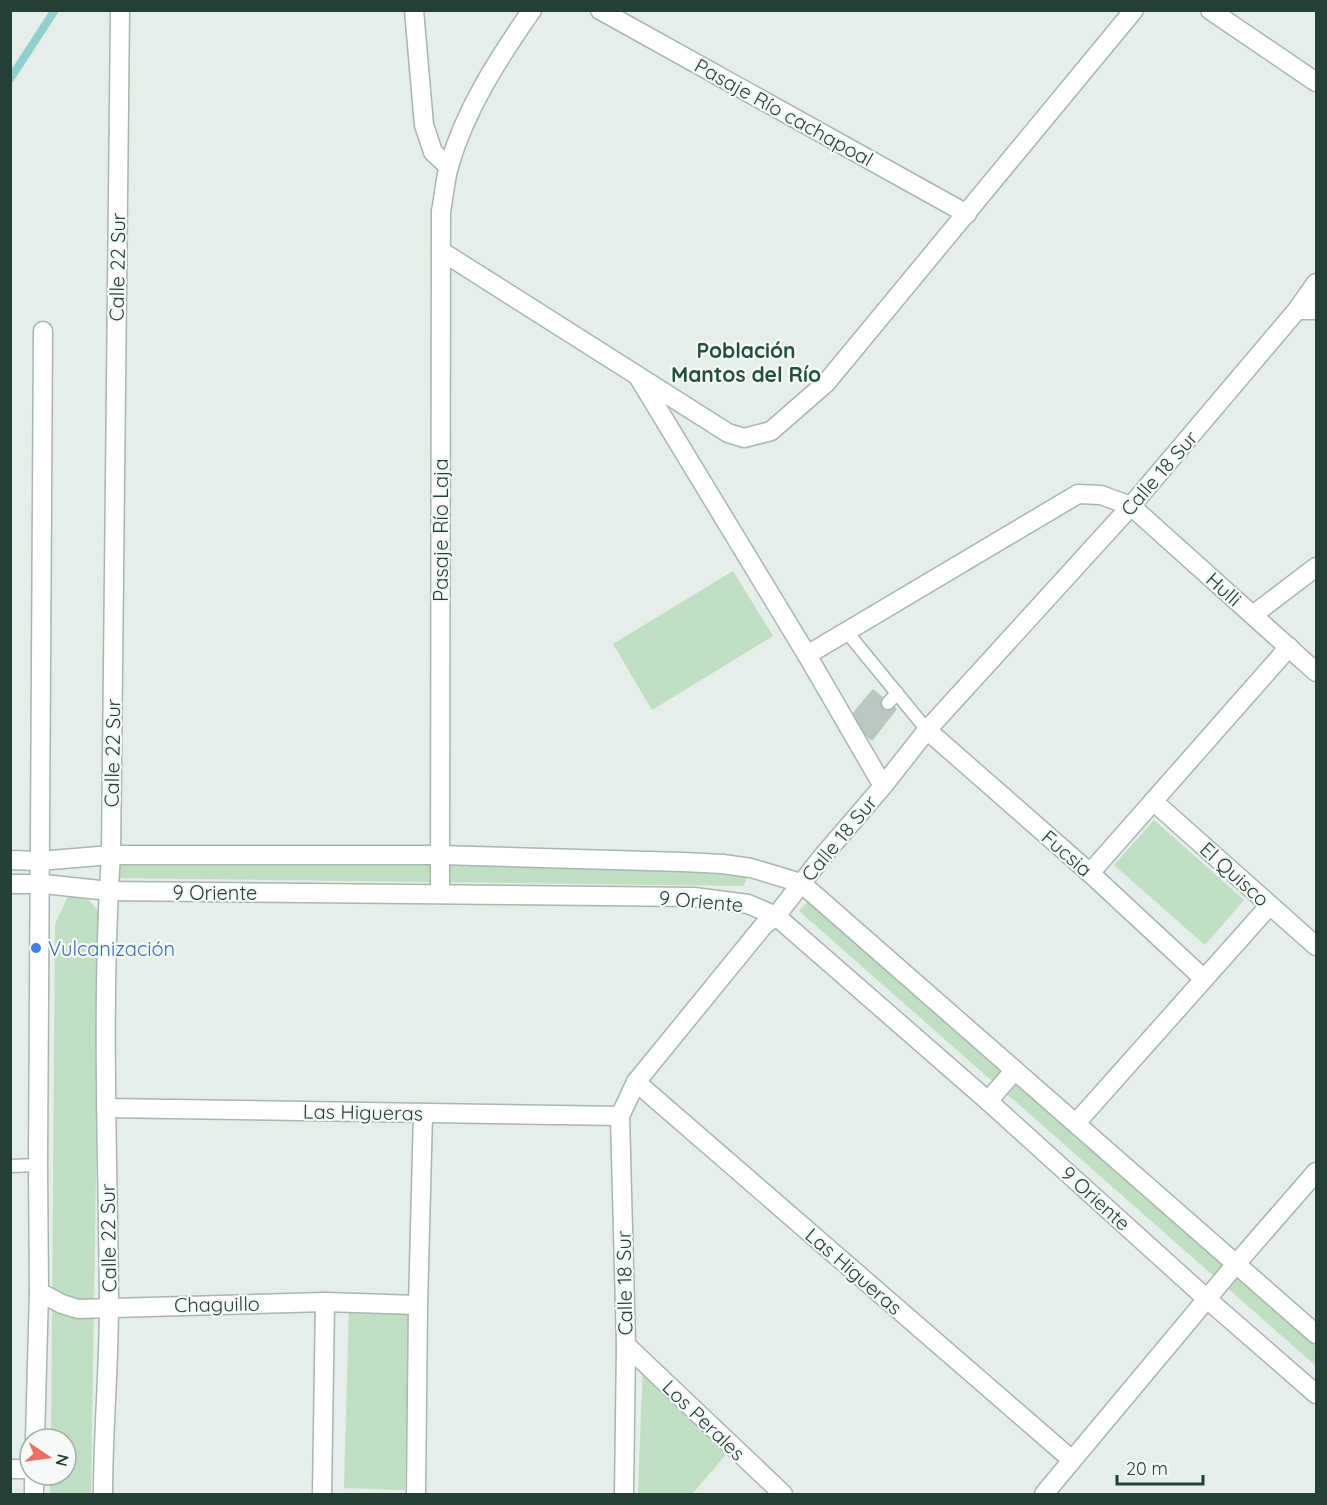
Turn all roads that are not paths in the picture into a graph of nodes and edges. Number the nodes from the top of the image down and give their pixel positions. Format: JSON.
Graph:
{"nodes":[{"id":1,"x":120,"y":10,"type":"edge"},
{"id":2,"x":414,"y":10,"type":"edge"},
{"id":3,"x":532,"y":10,"type":"edge"},
{"id":4,"x":600,"y":10,"type":"edge"},
{"id":5,"x":1134,"y":10,"type":"edge"},
{"id":6,"x":1210,"y":10,"type":"edge"},
{"id":7,"x":1317,"y":82,"type":"edge"},
{"id":8,"x":449,"y":167,"type":"junction"},
{"id":9,"x":967,"y":214,"type":"junction"},
{"id":10,"x":441,"y":251,"type":"junction"},
{"id":11,"x":1317,"y":283,"type":"edge"},
{"id":12,"x":1297,"y":310,"type":"junction"},
{"id":13,"x":1317,"y":310,"type":"edge"},
{"id":14,"x":43,"y":331,"type":"dead end"},
{"id":15,"x":636,"y":374,"type":"junction"},
{"id":16,"x":1131,"y":506,"type":"junction"},
{"id":17,"x":1317,"y":567,"type":"edge"},
{"id":18,"x":1253,"y":615,"type":"junction"},
{"id":19,"x":846,"y":631,"type":"junction"},
{"id":20,"x":1289,"y":647,"type":"junction"},
{"id":21,"x":807,"y":655,"type":"junction"},
{"id":22,"x":1317,"y":672,"type":"edge"},
{"id":23,"x":897,"y":693,"type":"junction"},
{"id":24,"x":888,"y":703,"type":"dead end"},
{"id":25,"x":927,"y":730,"type":"junction"},
{"id":26,"x":883,"y":786,"type":"junction"},
{"id":27,"x":1153,"y":801,"type":"junction"},
{"id":28,"x":111,"y":855,"type":"junction"},
{"id":29,"x":439,"y":855,"type":"junction"},
{"id":30,"x":10,"y":860,"type":"edge"},
{"id":31,"x":39,"y":861,"type":"junction"},
{"id":32,"x":1090,"y":873,"type":"junction"},
{"id":33,"x":801,"y":883,"type":"junction"},
{"id":34,"x":10,"y":884,"type":"edge"},
{"id":35,"x":39,"y":884,"type":"junction"},
{"id":36,"x":109,"y":891,"type":"junction"},
{"id":37,"x":440,"y":893,"type":"junction"},
{"id":38,"x":1270,"y":905,"type":"junction"},
{"id":39,"x":776,"y":916,"type":"junction"},
{"id":40,"x":1317,"y":946,"type":"edge"},
{"id":41,"x":1204,"y":979,"type":"junction"},
{"id":42,"x":1014,"y":1071,"type":"junction"},
{"id":43,"x":636,"y":1082,"type":"junction"},
{"id":44,"x":988,"y":1101,"type":"junction"},
{"id":45,"x":106,"y":1107,"type":"junction"},
{"id":46,"x":423,"y":1114,"type":"junction"},
{"id":47,"x":620,"y":1116,"type":"junction"},
{"id":48,"x":1076,"y":1123,"type":"junction"},
{"id":49,"x":38,"y":1165,"type":"junction"},
{"id":50,"x":10,"y":1166,"type":"edge"},
{"id":51,"x":1317,"y":1172,"type":"edge"},
{"id":52,"x":1236,"y":1264,"type":"junction"},
{"id":53,"x":39,"y":1292,"type":"junction"},
{"id":54,"x":1207,"y":1299,"type":"junction"},
{"id":55,"x":325,"y":1302,"type":"junction"},
{"id":56,"x":418,"y":1305,"type":"junction"},
{"id":57,"x":109,"y":1307,"type":"junction"},
{"id":58,"x":1317,"y":1334,"type":"edge"},
{"id":59,"x":626,"y":1345,"type":"junction"},
{"id":60,"x":1317,"y":1394,"type":"edge"},
{"id":61,"x":35,"y":1427,"type":"edge"},
{"id":62,"x":1072,"y":1460,"type":"junction"},
{"id":63,"x":103,"y":1494,"type":"edge"},
{"id":64,"x":322,"y":1494,"type":"edge"},
{"id":65,"x":416,"y":1494,"type":"edge"},
{"id":66,"x":624,"y":1494,"type":"edge"},
{"id":67,"x":783,"y":1494,"type":"edge"},
{"id":68,"x":1044,"y":1494,"type":"edge"}],
"edges":[{"from":1,"to":28,"type":"street","name":"Calle 22 Sur"},
{"from":2,"to":8,"type":"street"},
{"from":3,"to":8,"type":"street","name":"Pasaje Río Laja"},
{"from":4,"to":9,"type":"street","name":"Pasaje Río cachapoal"},
{"from":5,"to":9,"type":"street"},
{"from":6,"to":7,"type":"street"},
{"from":8,"to":10,"type":"street","name":"Pasaje Río Laja"},
{"from":9,"to":15,"type":"street"},
{"from":10,"to":15,"type":"street"},
{"from":10,"to":29,"type":"street","name":"Pasaje Río Laja"},
{"from":11,"to":12,"type":"street","name":"Calle 18 Sur"},
{"from":12,"to":13,"type":"street"},
{"from":12,"to":16,"type":"street","name":"Calle 18 Sur"},
{"from":14,"to":31,"type":"street"},
{"from":15,"to":21,"type":"street"},
{"from":16,"to":18,"type":"street","name":"Hulli"},
{"from":16,"to":19,"type":"street"},
{"from":16,"to":25,"type":"street","name":"Calle 18 Sur"},
{"from":17,"to":18,"type":"street"},
{"from":18,"to":20,"type":"street","name":"Hulli"},
{"from":19,"to":21,"type":"street"},
{"from":19,"to":23,"type":"lane"},
{"from":20,"to":22,"type":"street","name":"Hulli"},
{"from":20,"to":27,"type":"street"},
{"from":21,"to":26,"type":"street"},
{"from":23,"to":24,"type":"lane"},
{"from":23,"to":25,"type":"lane"},
{"from":25,"to":26,"type":"street","name":"Calle 18 Sur"},
{"from":25,"to":32,"type":"street","name":"Fucsia"},
{"from":26,"to":33,"type":"street","name":"Calle 18 Sur"},
{"from":27,"to":32,"type":"street"},
{"from":27,"to":38,"type":"street","name":"El Quisco"},
{"from":28,"to":29,"type":"street","name":"9 Oriente"},
{"from":28,"to":31,"type":"street","name":"9 Oriente"},
{"from":28,"to":36,"type":"street","name":"Calle 22 Sur"},
{"from":29,"to":33,"type":"street","name":"9 Oriente"},
{"from":29,"to":37,"type":"street","name":"Pasaje Río Laja"},
{"from":30,"to":31,"type":"street","name":"9 Oriente"},
{"from":31,"to":35,"type":"street"},
{"from":32,"to":41,"type":"street","name":"Fucsia"},
{"from":33,"to":39,"type":"street","name":"Calle 18 Sur"},
{"from":33,"to":42,"type":"street","name":"9 Oriente"},
{"from":34,"to":35,"type":"street","name":"9 Oriente"},
{"from":35,"to":36,"type":"street","name":"9 Oriente"},
{"from":35,"to":49,"type":"street"},
{"from":36,"to":37,"type":"street","name":"9 Oriente"},
{"from":36,"to":45,"type":"street","name":"Calle 22 Sur"},
{"from":37,"to":39,"type":"street","name":"9 Oriente"},
{"from":38,"to":40,"type":"street","name":"El Quisco"},
{"from":38,"to":41,"type":"street"},
{"from":39,"to":43,"type":"street","name":"Calle 18 Sur"},
{"from":39,"to":44,"type":"street","name":"9 Oriente"},
{"from":41,"to":48,"type":"street"},
{"from":42,"to":44,"type":"street"},
{"from":42,"to":48,"type":"street","name":"9 Oriente"},
{"from":43,"to":47,"type":"street","name":"Calle 18 Sur"},
{"from":43,"to":62,"type":"street","name":"Las Higueras"},
{"from":44,"to":54,"type":"street","name":"9 Oriente"},
{"from":45,"to":46,"type":"street","name":"Las Higueras"},
{"from":45,"to":57,"type":"street","name":"Calle 22 Sur"},
{"from":46,"to":47,"type":"street","name":"Las Higueras"},
{"from":46,"to":56,"type":"street"},
{"from":47,"to":59,"type":"street","name":"Calle 18 Sur"},
{"from":48,"to":52,"type":"street","name":"9 Oriente"},
{"from":49,"to":50,"type":"lane"},
{"from":49,"to":53,"type":"street"},
{"from":51,"to":52,"type":"street"},
{"from":52,"to":54,"type":"street"},
{"from":52,"to":58,"type":"street","name":"9 Oriente"},
{"from":53,"to":57,"type":"street","name":"Chaguillo"},
{"from":53,"to":61,"type":"street"},
{"from":54,"to":60,"type":"street","name":"9 Oriente"},
{"from":54,"to":62,"type":"street"},
{"from":55,"to":56,"type":"street","name":"Chaguillo"},
{"from":55,"to":57,"type":"street","name":"Chaguillo"},
{"from":55,"to":64,"type":"street"},
{"from":56,"to":65,"type":"street"},
{"from":57,"to":63,"type":"street","name":"Calle 22 Sur"},
{"from":59,"to":66,"type":"street","name":"Calle 18 Sur"},
{"from":59,"to":67,"type":"street","name":"Los Perales"},
{"from":62,"to":68,"type":"street"}]}
